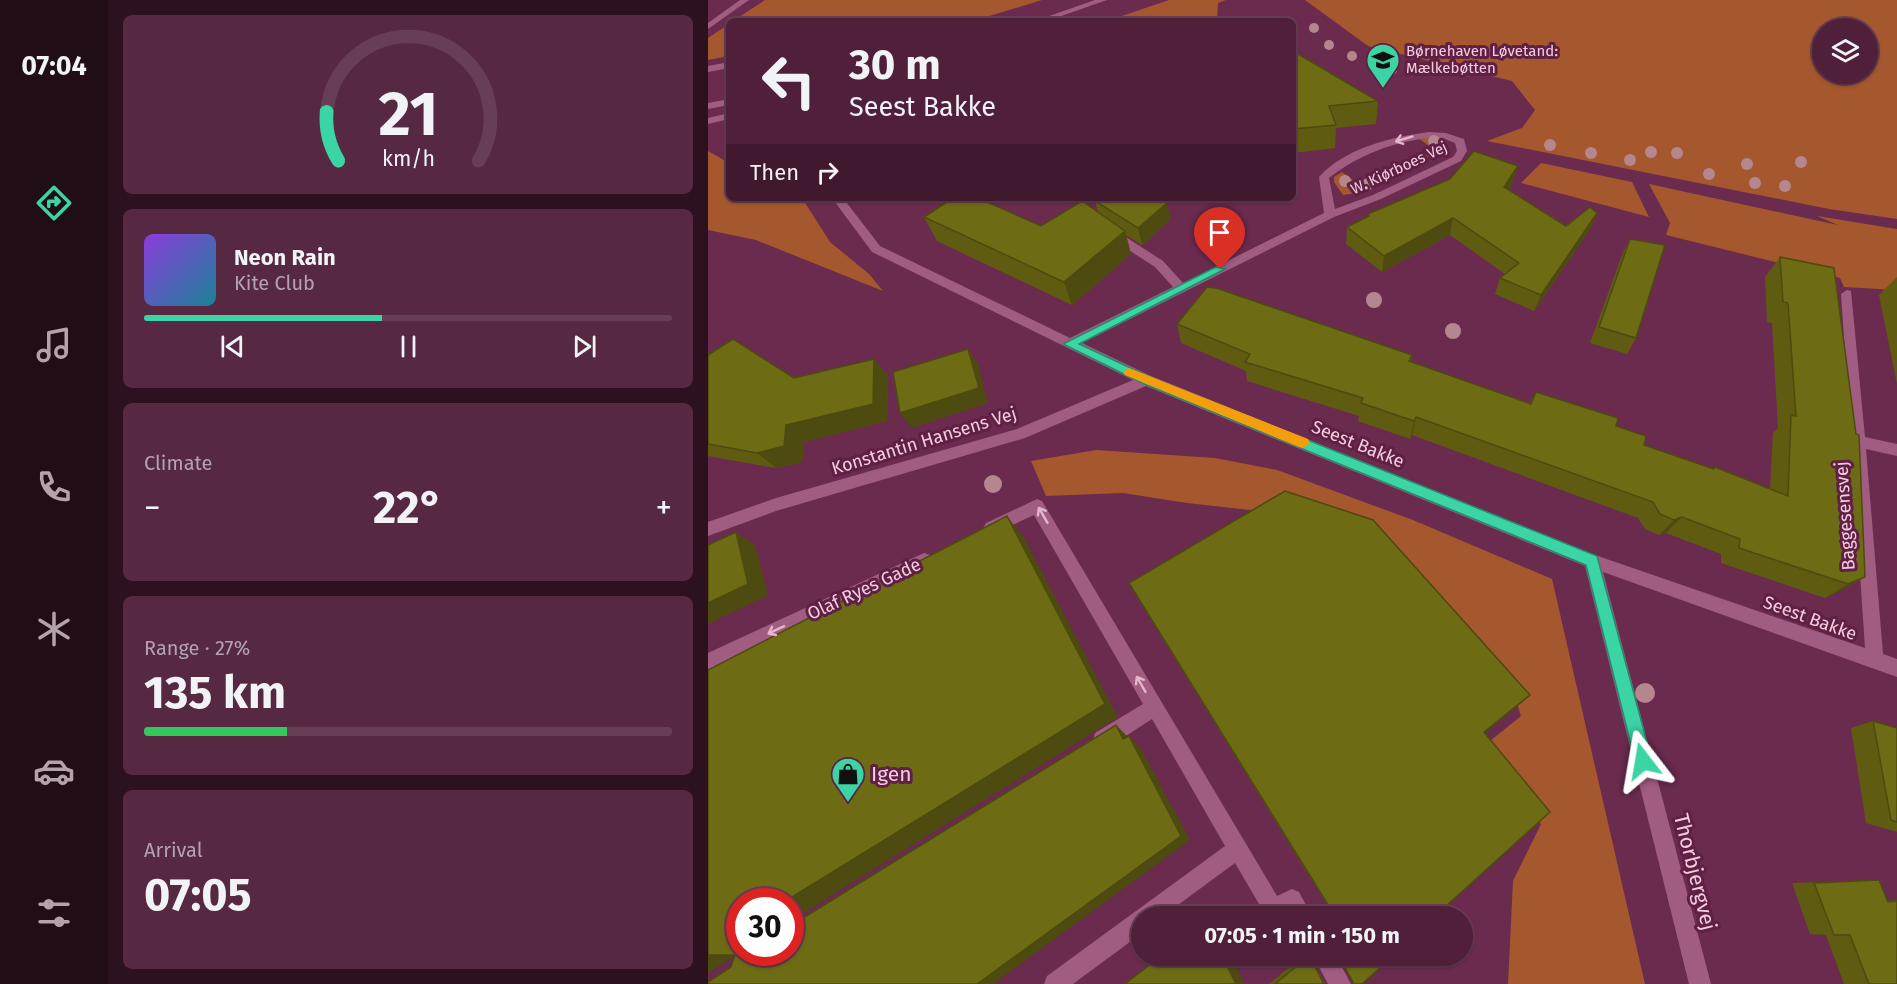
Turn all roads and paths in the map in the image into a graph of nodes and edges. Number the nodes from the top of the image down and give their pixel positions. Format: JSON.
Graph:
{"nodes":[{"id":1,"x":745,"y":0,"type":"edge"},
{"id":2,"x":1103,"y":0,"type":"edge"},
{"id":3,"x":1048,"y":18,"type":"edge"},
{"id":4,"x":708,"y":27,"type":"edge"},
{"id":5,"x":726,"y":66,"type":"edge"},
{"id":6,"x":708,"y":69,"type":"edge"},
{"id":7,"x":726,"y":103,"type":"edge"},
{"id":8,"x":708,"y":106,"type":"edge"},
{"id":9,"x":726,"y":117,"type":"edge"},
{"id":10,"x":708,"y":121,"type":"edge"},
{"id":11,"x":839,"y":201,"type":"edge"},
{"id":12,"x":1330,"y":215,"type":"junction"},
{"id":13,"x":1104,"y":228,"type":"edge"},
{"id":14,"x":1181,"y":288,"type":"junction"},
{"id":15,"x":1847,"y":294,"type":"dead end"},
{"id":16,"x":1069,"y":344,"type":"junction"},
{"id":17,"x":1146,"y":380,"type":"junction"},
{"id":18,"x":1858,"y":441,"type":"junction"},
{"id":19,"x":1897,"y":450,"type":"edge"},
{"id":20,"x":708,"y":529,"type":"edge"},
{"id":21,"x":974,"y":536,"type":"edge"},
{"id":22,"x":942,"y":552,"type":"edge"},
{"id":23,"x":1592,"y":561,"type":"junction"},
{"id":24,"x":708,"y":662,"type":"edge"},
{"id":25,"x":1875,"y":662,"type":"junction"},
{"id":26,"x":1897,"y":668,"type":"edge"},
{"id":27,"x":1155,"y":707,"type":"junction"},
{"id":28,"x":1084,"y":751,"type":"edge"},
{"id":29,"x":1238,"y":849,"type":"junction"},
{"id":30,"x":1160,"y":906,"type":"edge"},
{"id":31,"x":1271,"y":906,"type":"edge"},
{"id":32,"x":1279,"y":906,"type":"edge"},
{"id":33,"x":1296,"y":906,"type":"edge"},
{"id":34,"x":1131,"y":928,"type":"edge"},
{"id":35,"x":1330,"y":966,"type":"edge"},
{"id":36,"x":1055,"y":984,"type":"edge"},
{"id":37,"x":1340,"y":984,"type":"edge"},
{"id":38,"x":1700,"y":984,"type":"edge"}],
"edges":[{"from":1,"to":4,"type":"street"},
{"from":2,"to":3,"type":"street"},
{"from":5,"to":6,"type":"street"},
{"from":7,"to":8,"type":"street"},
{"from":9,"to":10,"type":"street"},
{"from":11,"to":16,"type":"street","name":"Seest Bakke"},
{"from":12,"to":12,"type":"street","name":"W. Kiørboes Vej","one_way":true},
{"from":12,"to":14,"type":"street","name":"W. Kiørboes Vej"},
{"from":13,"to":14,"type":"street"},
{"from":14,"to":16,"type":"street","name":"W. Kiørboes Vej"},
{"from":15,"to":18,"type":"street","name":"Baggesensvej"},
{"from":16,"to":17,"type":"street","name":"Seest Bakke"},
{"from":17,"to":20,"type":"street","name":"Konstantin Hansens Vej"},
{"from":17,"to":23,"type":"street","name":"Seest Bakke"},
{"from":18,"to":19,"type":"street"},
{"from":18,"to":25,"type":"street","name":"Baggesensvej"},
{"from":27,"to":21,"type":"street","one_way":true},
{"from":22,"to":24,"type":"street","name":"Olaf Ryes Gade","one_way":true},
{"from":23,"to":25,"type":"street","name":"Seest Bakke"},
{"from":23,"to":38,"type":"street","name":"Thorbjergvej"},
{"from":25,"to":26,"type":"street","name":"Seest Bakke"},
{"from":27,"to":28,"type":"street"},
{"from":27,"to":29,"type":"street"},
{"from":29,"to":30,"type":"street"},
{"from":29,"to":31,"type":"street"},
{"from":32,"to":33,"type":"street"},
{"from":34,"to":36,"type":"street"},
{"from":35,"to":37,"type":"street"}]}
